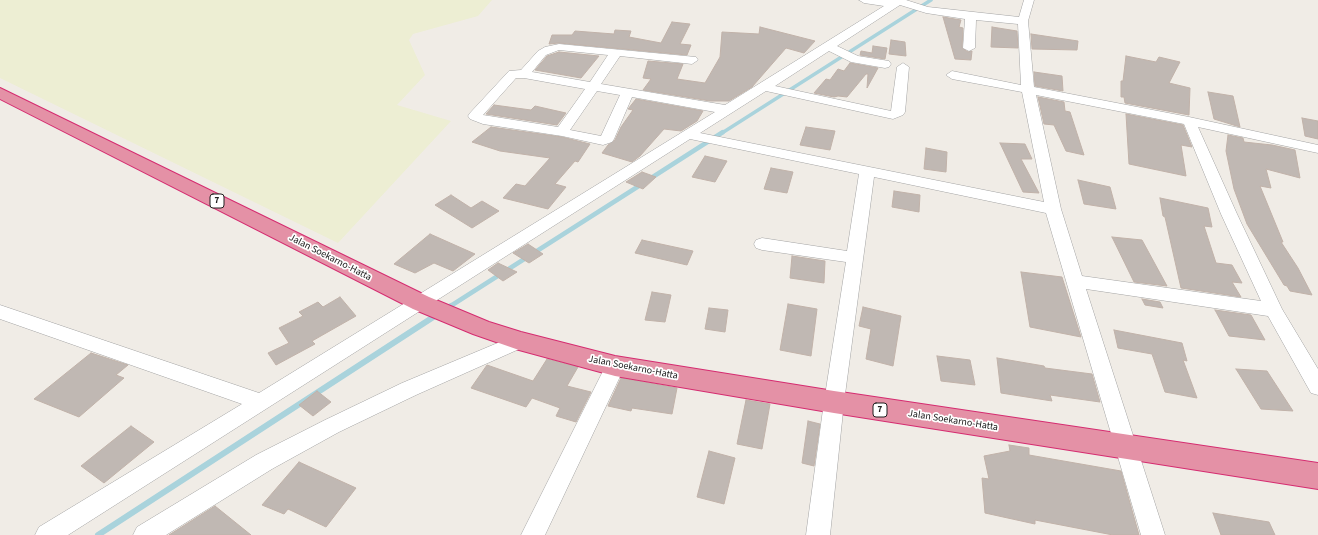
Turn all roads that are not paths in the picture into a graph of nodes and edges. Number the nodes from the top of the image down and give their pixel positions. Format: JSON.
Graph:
{"nodes":[{"id":1,"x":864,"y":0,"type":"edge"},
{"id":2,"x":1029,"y":0,"type":"edge"},
{"id":3,"x":902,"y":3,"type":"edge"},
{"id":4,"x":971,"y":16,"type":"junction"},
{"id":5,"x":1023,"y":21,"type":"junction"},
{"id":6,"x":834,"y":47,"type":"junction"},
{"id":7,"x":969,"y":48,"type":"dead end"},
{"id":8,"x":616,"y":53,"type":"junction"},
{"id":9,"x":692,"y":60,"type":"dead end"},
{"id":10,"x":885,"y":64,"type":"dead end"},
{"id":11,"x":903,"y":66,"type":"dead end"},
{"id":12,"x":524,"y":74,"type":"junction"},
{"id":13,"x":952,"y":75,"type":"dead end"},
{"id":14,"x":593,"y":86,"type":"junction"},
{"id":15,"x":764,"y":86,"type":"junction"},
{"id":16,"x":1028,"y":89,"type":"junction"},
{"id":17,"x":628,"y":92,"type":"junction"},
{"id":18,"x":0,"y":93,"type":"edge"},
{"id":19,"x":728,"y":110,"type":"junction"},
{"id":20,"x":1188,"y":121,"type":"junction"},
{"id":21,"x":562,"y":132,"type":"junction"},
{"id":22,"x":689,"y":135,"type":"junction"},
{"id":23,"x":1318,"y":149,"type":"edge"},
{"id":24,"x":867,"y":171,"type":"junction"},
{"id":25,"x":1053,"y":209,"type":"junction"},
{"id":26,"x":762,"y":244,"type":"dead end"},
{"id":27,"x":855,"y":258,"type":"junction"},
{"id":28,"x":1076,"y":281,"type":"junction"},
{"id":29,"x":435,"y":309,"type":"junction"},
{"id":30,"x":1274,"y":310,"type":"junction"},
{"id":31,"x":0,"y":312,"type":"edge"},
{"id":32,"x":519,"y":341,"type":"junction"},
{"id":33,"x":615,"y":366,"type":"junction"},
{"id":34,"x":1318,"y":387,"type":"edge"},
{"id":35,"x":260,"y":402,"type":"junction"},
{"id":36,"x":834,"y":402,"type":"junction"},
{"id":37,"x":1127,"y":448,"type":"junction"},
{"id":38,"x":1318,"y":476,"type":"edge"},
{"id":39,"x":47,"y":535,"type":"edge"},
{"id":40,"x":145,"y":535,"type":"edge"},
{"id":41,"x":533,"y":535,"type":"edge"},
{"id":42,"x":818,"y":535,"type":"edge"},
{"id":43,"x":1153,"y":535,"type":"edge"}],
"edges":[{"from":1,"to":3,"type":"street"},
{"from":2,"to":5,"type":"street"},
{"from":3,"to":4,"type":"street"},
{"from":3,"to":6,"type":"street"},
{"from":4,"to":5,"type":"street"},
{"from":4,"to":7,"type":"street"},
{"from":5,"to":16,"type":"street"},
{"from":6,"to":10,"type":"street"},
{"from":6,"to":15,"type":"street"},
{"from":8,"to":9,"type":"street"},
{"from":8,"to":12,"type":"street"},
{"from":8,"to":14,"type":"street"},
{"from":11,"to":15,"type":"street"},
{"from":12,"to":14,"type":"street"},
{"from":12,"to":21,"type":"street"},
{"from":13,"to":16,"type":"street"},
{"from":14,"to":17,"type":"street"},
{"from":14,"to":21,"type":"street"},
{"from":15,"to":19,"type":"street"},
{"from":16,"to":20,"type":"street"},
{"from":16,"to":25,"type":"street"},
{"from":17,"to":19,"type":"street"},
{"from":17,"to":21,"type":"street"},
{"from":18,"to":29,"type":"highway","name":"Jalan Soekarno-Hatta","number":"7"},
{"from":19,"to":22,"type":"street"},
{"from":20,"to":23,"type":"street"},
{"from":20,"to":30,"type":"street"},
{"from":22,"to":24,"type":"street"},
{"from":22,"to":29,"type":"street"},
{"from":24,"to":25,"type":"street"},
{"from":24,"to":27,"type":"street"},
{"from":25,"to":28,"type":"street"},
{"from":26,"to":27,"type":"street"},
{"from":27,"to":36,"type":"street"},
{"from":28,"to":30,"type":"street"},
{"from":28,"to":37,"type":"street"},
{"from":29,"to":32,"type":"highway","name":"Jalan Soekarno-Hatta","number":"7"},
{"from":29,"to":35,"type":"street"},
{"from":30,"to":34,"type":"street"},
{"from":31,"to":35,"type":"street"},
{"from":32,"to":33,"type":"highway","name":"Jalan Soekarno-Hatta","number":"7"},
{"from":32,"to":40,"type":"street"},
{"from":33,"to":36,"type":"highway","name":"Jalan Soekarno-Hatta","number":"7"},
{"from":33,"to":41,"type":"street"},
{"from":35,"to":39,"type":"street"},
{"from":36,"to":37,"type":"highway","name":"Jalan Soekarno-Hatta","number":"7"},
{"from":36,"to":42,"type":"street"},
{"from":37,"to":38,"type":"highway","name":"Jalan Soekarno-Hatta","number":"7"},
{"from":37,"to":43,"type":"street"}]}
